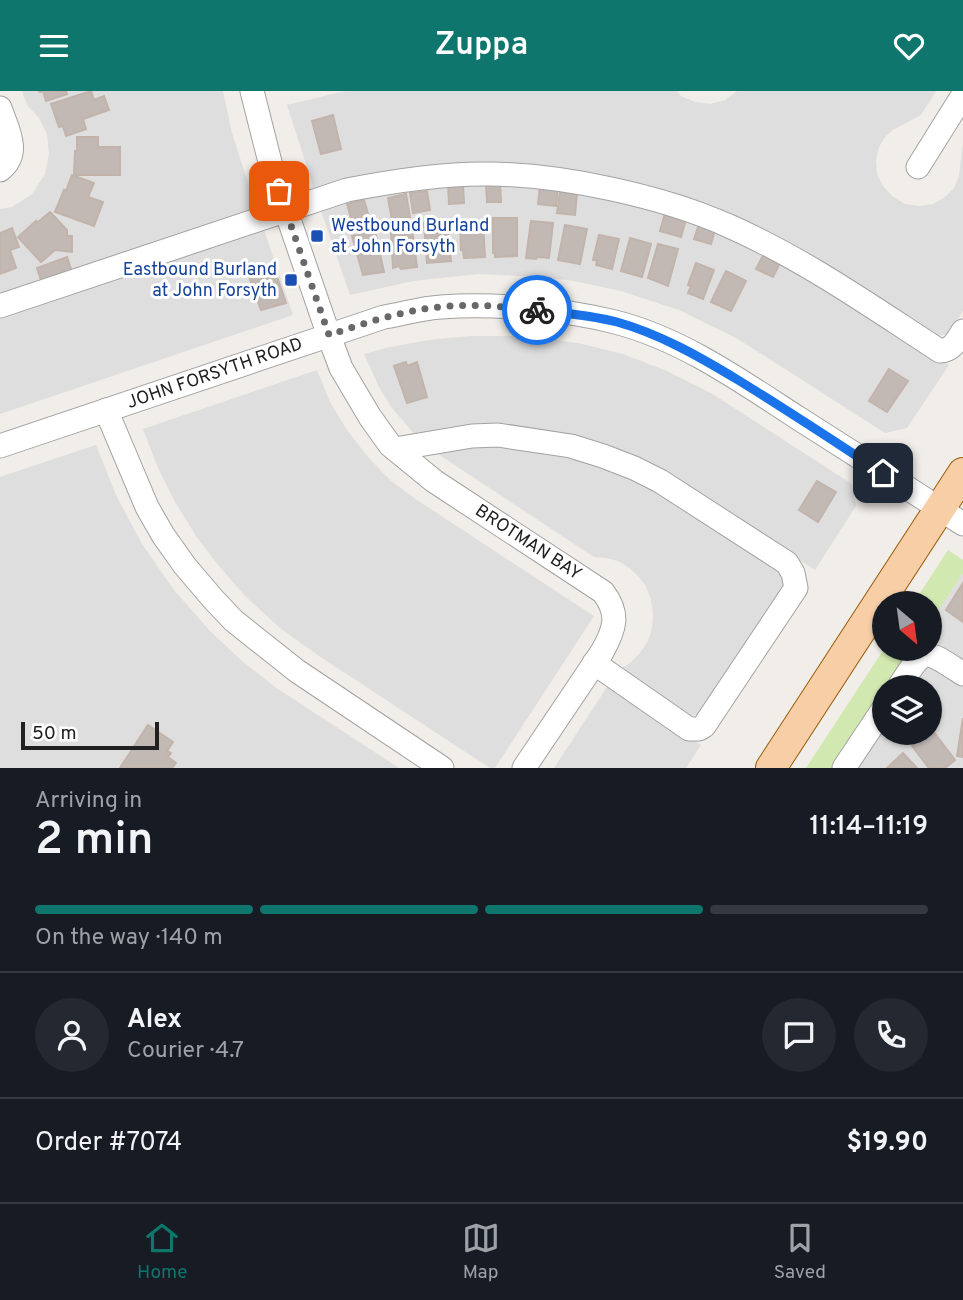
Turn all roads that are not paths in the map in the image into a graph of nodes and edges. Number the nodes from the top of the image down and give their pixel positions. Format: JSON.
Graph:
{"nodes":[{"id":1,"x":251,"y":91,"type":"edge"},
{"id":2,"x":963,"y":95,"type":"edge"},
{"id":3,"x":0,"y":108,"type":"edge"},
{"id":4,"x":955,"y":127,"type":"edge"},
{"id":5,"x":918,"y":167,"type":"dead end"},
{"id":6,"x":0,"y":170,"type":"edge"},
{"id":7,"x":286,"y":211,"type":"junction"},
{"id":8,"x":0,"y":306,"type":"edge"},
{"id":9,"x":963,"y":331,"type":"edge"},
{"id":10,"x":329,"y":335,"type":"junction"},
{"id":11,"x":106,"y":410,"type":"junction"},
{"id":12,"x":0,"y":446,"type":"edge"},
{"id":13,"x":395,"y":449,"type":"junction"},
{"id":14,"x":963,"y":473,"type":"edge"},
{"id":15,"x":951,"y":516,"type":"edge"},
{"id":16,"x":594,"y":663,"type":"junction"},
{"id":17,"x":963,"y":674,"type":"edge"},
{"id":18,"x":906,"y":675,"type":"edge"},
{"id":19,"x":872,"y":726,"type":"edge"},
{"id":20,"x":442,"y":768,"type":"edge"},
{"id":21,"x":524,"y":768,"type":"edge"},
{"id":22,"x":771,"y":768,"type":"edge"},
{"id":23,"x":844,"y":768,"type":"edge"}],
"edges":[{"from":1,"to":7,"type":"street","name":"BROTMAN BAY"},
{"from":2,"to":4,"type":"street"},
{"from":3,"to":6,"type":"street"},
{"from":4,"to":5,"type":"street"},
{"from":7,"to":8,"type":"street"},
{"from":7,"to":9,"type":"street"},
{"from":7,"to":10,"type":"street","name":"BROTMAN BAY"},
{"from":10,"to":11,"type":"street","name":"JOHN FORSYTH ROAD"},
{"from":10,"to":13,"type":"street","name":"BROTMAN BAY"},
{"from":10,"to":15,"type":"street","name":"JOHN FORSYTH ROAD"},
{"from":11,"to":12,"type":"street","name":"JOHN FORSYTH ROAD"},
{"from":11,"to":20,"type":"street"},
{"from":13,"to":16,"type":"street","name":"BROTMAN BAY"},
{"from":13,"to":16,"type":"street"},
{"from":14,"to":15,"type":"main road"},
{"from":15,"to":22,"type":"main road"},
{"from":16,"to":21,"type":"street","name":"BROTMAN BAY"},
{"from":17,"to":18,"type":"street"},
{"from":19,"to":23,"type":"street"}]}
